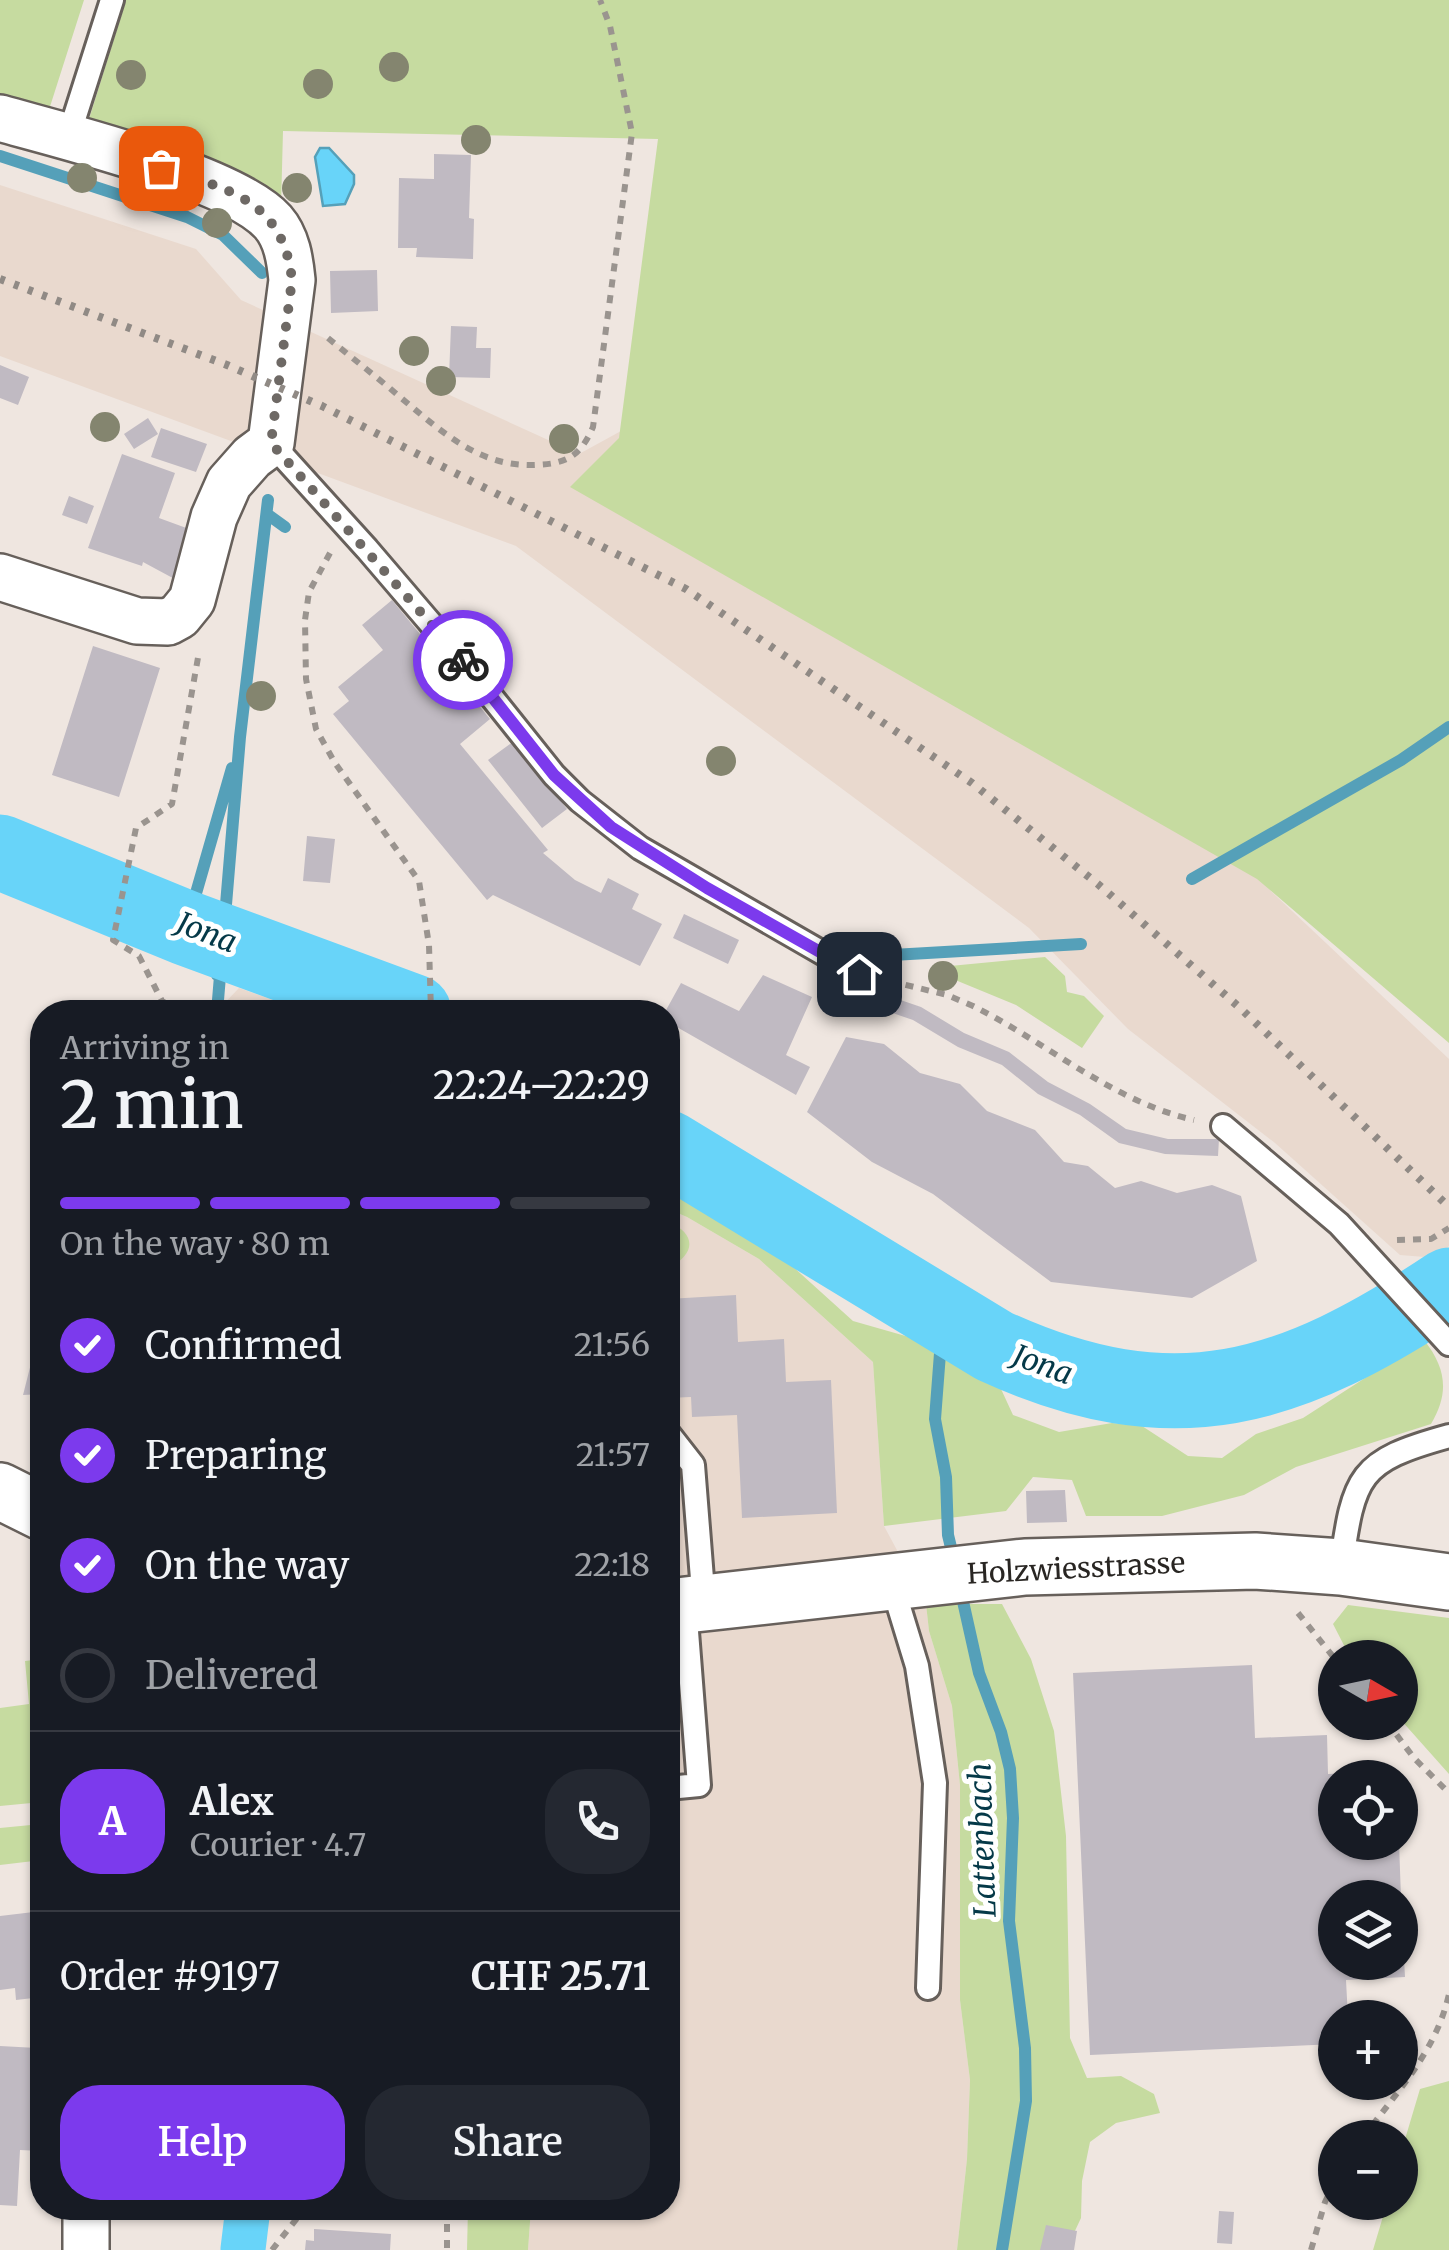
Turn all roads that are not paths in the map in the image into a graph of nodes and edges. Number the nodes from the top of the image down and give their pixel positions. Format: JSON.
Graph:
{"nodes":[{"id":1,"x":112,"y":0,"type":"edge"},
{"id":2,"x":0,"y":118,"type":"edge"},
{"id":3,"x":68,"y":138,"type":"junction"},
{"id":4,"x":271,"y":443,"type":"junction"},
{"id":5,"x":0,"y":577,"type":"edge"},
{"id":6,"x":859,"y":974,"type":"road end"},
{"id":7,"x":1223,"y":1126,"type":"road end"},
{"id":8,"x":1446,"y":1342,"type":"edge"},
{"id":9,"x":1449,"y":1436,"type":"edge"},
{"id":10,"x":680,"y":1448,"type":"edge"},
{"id":11,"x":0,"y":1491,"type":"edge"},
{"id":12,"x":30,"y":1506,"type":"edge"},
{"id":13,"x":1341,"y":1567,"type":"junction"},
{"id":14,"x":895,"y":1580,"type":"junction"},
{"id":15,"x":1449,"y":1582,"type":"edge"},
{"id":16,"x":685,"y":1605,"type":"edge"},
{"id":17,"x":680,"y":1787,"type":"edge"},
{"id":18,"x":928,"y":1988,"type":"dead end"},
{"id":19,"x":86,"y":2220,"type":"edge"},
{"id":20,"x":86,"y":2250,"type":"edge"}],
"edges":[{"from":1,"to":3,"type":"lane"},
{"from":2,"to":3,"type":"street"},
{"from":3,"to":4,"type":"street"},
{"from":4,"to":5,"type":"street"},
{"from":4,"to":6,"type":"lane"},
{"from":7,"to":8,"type":"lane"},
{"from":9,"to":13,"type":"lane"},
{"from":10,"to":16,"type":"lane"},
{"from":11,"to":12,"type":"street"},
{"from":13,"to":14,"type":"street","name":"Holzwiesstrasse"},
{"from":13,"to":15,"type":"street","name":"Holzwiesstrasse"},
{"from":14,"to":16,"type":"street","name":"Holzwiesstrasse"},
{"from":14,"to":18,"type":"lane"},
{"from":16,"to":17,"type":"lane"},
{"from":19,"to":20,"type":"street"}]}
